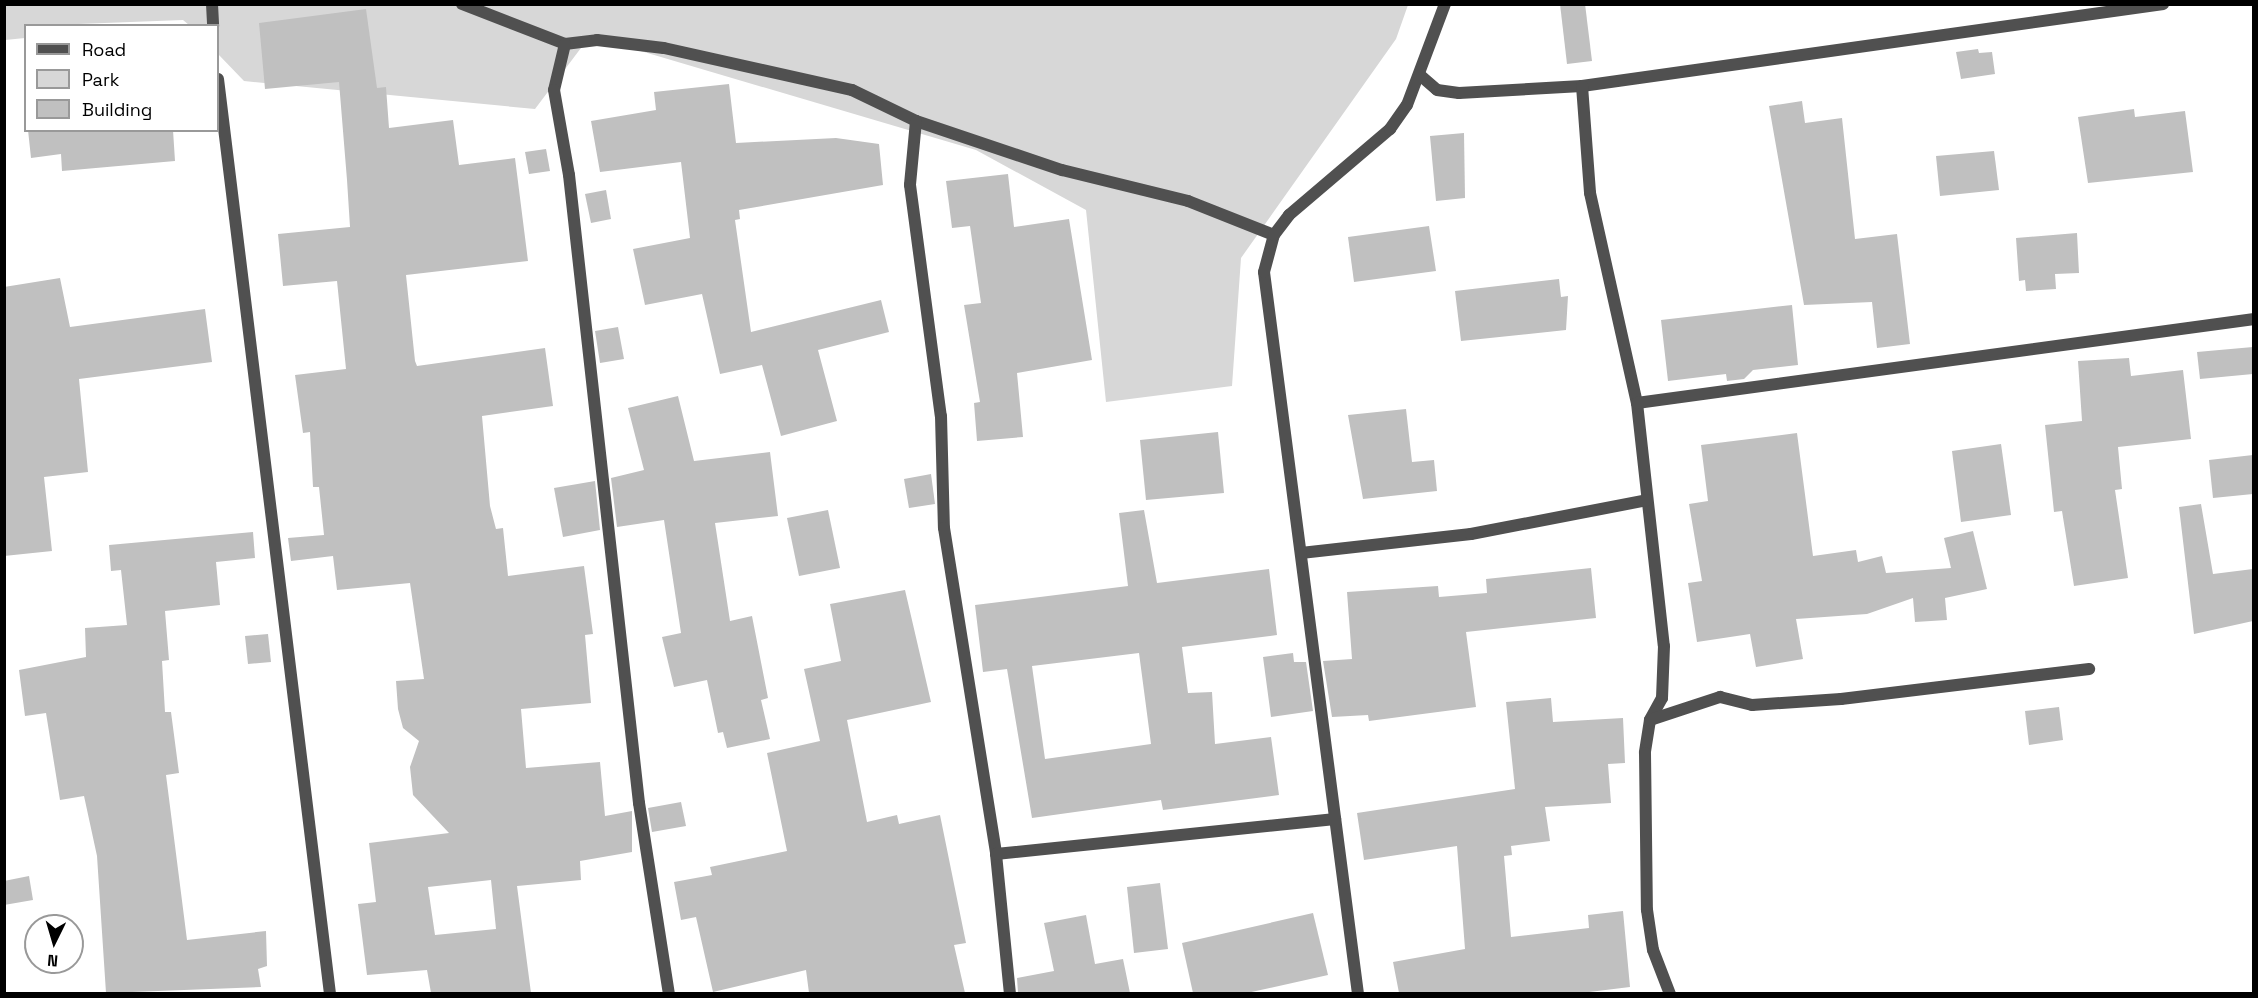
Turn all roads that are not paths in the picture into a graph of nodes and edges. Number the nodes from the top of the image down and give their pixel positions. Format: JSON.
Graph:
{"nodes":[{"id":1,"x":212,"y":4,"type":"edge"},
{"id":2,"x":462,"y":4,"type":"edge"},
{"id":3,"x":1445,"y":4,"type":"edge"},
{"id":4,"x":2163,"y":4,"type":"edge"},
{"id":5,"x":213,"y":24,"type":"edge"},
{"id":6,"x":565,"y":44,"type":"junction"},
{"id":7,"x":1421,"y":76,"type":"junction"},
{"id":8,"x":1582,"y":86,"type":"junction"},
{"id":9,"x":219,"y":87,"type":"edge"},
{"id":10,"x":916,"y":121,"type":"junction"},
{"id":11,"x":1274,"y":235,"type":"junction"},
{"id":12,"x":2253,"y":319,"type":"edge"},
{"id":13,"x":1637,"y":403,"type":"junction"},
{"id":14,"x":1647,"y":500,"type":"junction"},
{"id":15,"x":1301,"y":553,"type":"junction"},
{"id":16,"x":2089,"y":669,"type":"dead end"},
{"id":17,"x":1650,"y":720,"type":"junction"},
{"id":18,"x":1335,"y":819,"type":"junction"},
{"id":19,"x":996,"y":854,"type":"junction"},
{"id":20,"x":330,"y":993,"type":"edge"},
{"id":21,"x":669,"y":993,"type":"edge"},
{"id":22,"x":1011,"y":993,"type":"edge"},
{"id":23,"x":1358,"y":993,"type":"edge"},
{"id":24,"x":1670,"y":993,"type":"edge"}],
"edges":[{"from":1,"to":5,"type":"street"},
{"from":2,"to":6,"type":"street"},
{"from":3,"to":7,"type":"street"},
{"from":4,"to":8,"type":"street"},
{"from":6,"to":10,"type":"street"},
{"from":6,"to":21,"type":"street"},
{"from":7,"to":8,"type":"street"},
{"from":7,"to":11,"type":"street"},
{"from":8,"to":13,"type":"street"},
{"from":9,"to":20,"type":"street"},
{"from":10,"to":11,"type":"street"},
{"from":10,"to":19,"type":"street"},
{"from":11,"to":15,"type":"street"},
{"from":12,"to":13,"type":"street"},
{"from":13,"to":14,"type":"street"},
{"from":14,"to":15,"type":"street"},
{"from":14,"to":17,"type":"street"},
{"from":15,"to":18,"type":"street"},
{"from":16,"to":17,"type":"street"},
{"from":17,"to":24,"type":"street"},
{"from":18,"to":19,"type":"street"},
{"from":18,"to":23,"type":"street"},
{"from":19,"to":22,"type":"street"}]}
